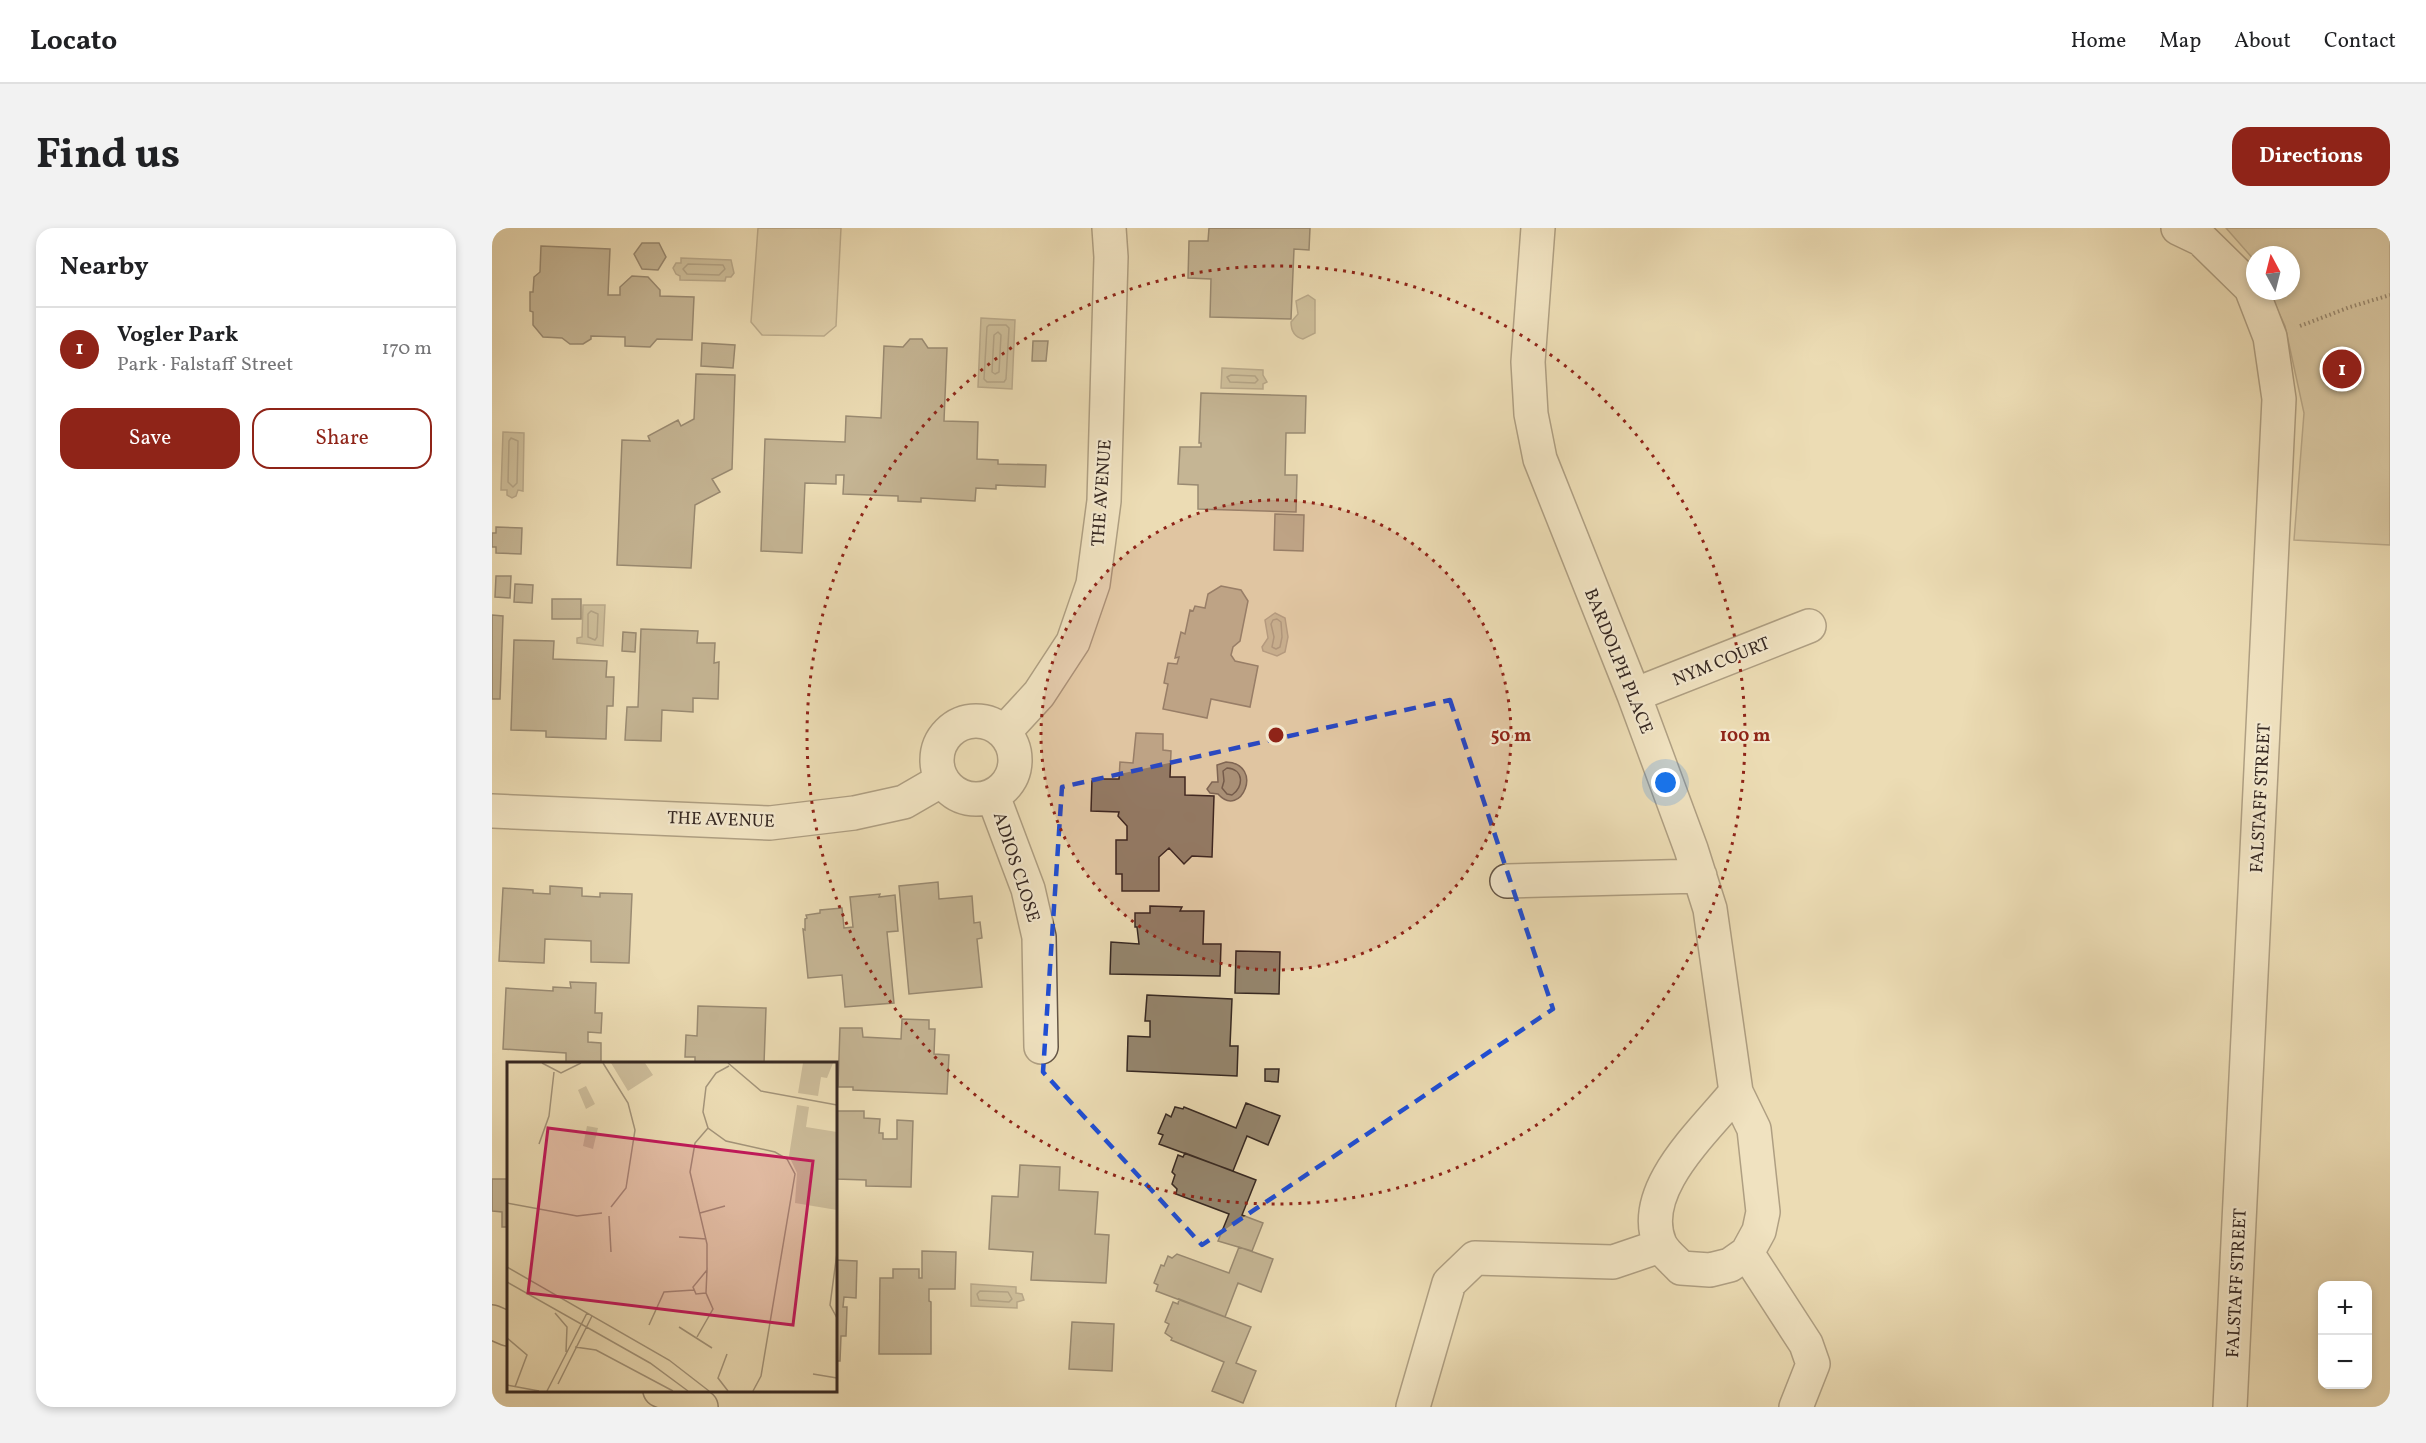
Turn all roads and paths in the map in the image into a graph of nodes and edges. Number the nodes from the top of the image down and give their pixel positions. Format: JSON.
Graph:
{"nodes":[{"id":1,"x":1109,"y":228,"type":"edge"},
{"id":2,"x":1538,"y":228,"type":"edge"},
{"id":3,"x":2178,"y":228,"type":"edge"},
{"id":4,"x":2390,"y":295,"type":"edge"},
{"id":5,"x":2270,"y":337,"type":"junction"},
{"id":6,"x":1809,"y":626,"type":"dead end"},
{"id":7,"x":1634,"y":695,"type":"junction"},
{"id":8,"x":1004,"y":732,"type":"junction"},
{"id":9,"x":942,"y":780,"type":"junction"},
{"id":10,"x":993,"y":796,"type":"junction"},
{"id":11,"x":492,"y":811,"type":"edge"},
{"id":12,"x":1700,"y":876,"type":"junction"},
{"id":13,"x":1507,"y":881,"type":"dead end"},
{"id":14,"x":1041,"y":1047,"type":"dead end"},
{"id":15,"x":1736,"y":1092,"type":"junction"},
{"id":16,"x":1660,"y":1246,"type":"junction"},
{"id":17,"x":1747,"y":1253,"type":"junction"},
{"id":18,"x":492,"y":1322,"type":"edge"},
{"id":19,"x":507,"y":1329,"type":"edge"},
{"id":20,"x":665,"y":1392,"type":"edge"},
{"id":21,"x":701,"y":1407,"type":"edge"},
{"id":22,"x":1413,"y":1407,"type":"edge"},
{"id":23,"x":1796,"y":1407,"type":"edge"},
{"id":24,"x":2230,"y":1407,"type":"edge"}],
"edges":[{"from":1,"to":8,"type":"street","name":"THE AVENUE"},
{"from":2,"to":7,"type":"street","name":"BARDOLPH PLACE"},
{"from":3,"to":5,"type":"street","name":"FALSTAFF STREET"},
{"from":4,"to":5,"type":"path"},
{"from":5,"to":24,"type":"street","name":"FALSTAFF STREET"},
{"from":6,"to":7,"type":"street","name":"NYM COURT"},
{"from":7,"to":12,"type":"street","name":"BARDOLPH PLACE"},
{"from":8,"to":9,"type":"street"},
{"from":8,"to":10,"type":"street"},
{"from":9,"to":10,"type":"street"},
{"from":9,"to":11,"type":"street","name":"THE AVENUE"},
{"from":10,"to":14,"type":"street","name":"ADIOS CLOSE"},
{"from":12,"to":13,"type":"street"},
{"from":12,"to":15,"type":"street","name":"BARDOLPH PLACE"},
{"from":15,"to":16,"type":"street"},
{"from":15,"to":17,"type":"street","name":"BARDOLPH PLACE"},
{"from":16,"to":17,"type":"street"},
{"from":16,"to":22,"type":"street"},
{"from":17,"to":23,"type":"street"},
{"from":18,"to":19,"type":"highway"},
{"from":20,"to":21,"type":"highway"}]}
